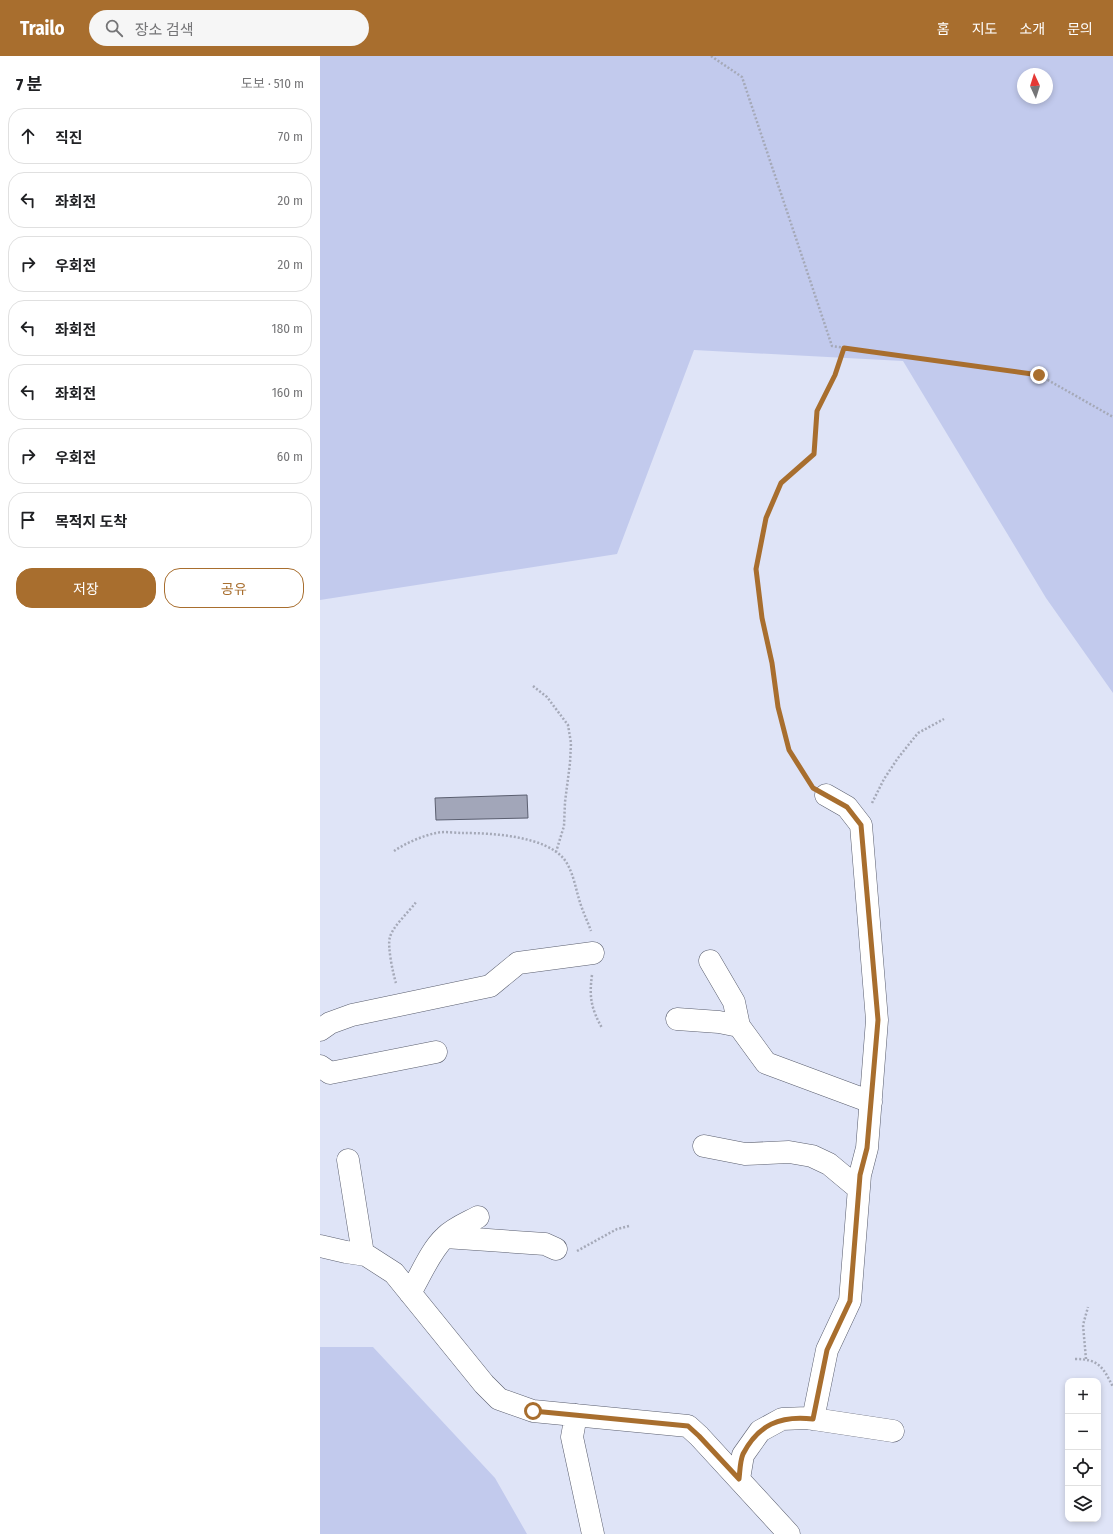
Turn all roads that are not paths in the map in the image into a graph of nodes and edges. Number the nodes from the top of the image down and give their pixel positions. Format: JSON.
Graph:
{"nodes":[{"id":1,"x":826,"y":795,"type":"road end"},
{"id":2,"x":593,"y":953,"type":"road end"},
{"id":3,"x":710,"y":961,"type":"dead end"},
{"id":4,"x":677,"y":1019,"type":"dead end"},
{"id":5,"x":739,"y":1026,"type":"junction"},
{"id":6,"x":320,"y":1030,"type":"edge"},
{"id":7,"x":436,"y":1052,"type":"dead end"},
{"id":8,"x":320,"y":1066,"type":"edge"},
{"id":9,"x":871,"y":1102,"type":"junction"},
{"id":10,"x":704,"y":1146,"type":"dead end"},
{"id":11,"x":348,"y":1160,"type":"dead end"},
{"id":12,"x":859,"y":1189,"type":"junction"},
{"id":13,"x":478,"y":1217,"type":"dead end"},
{"id":14,"x":445,"y":1237,"type":"junction"},
{"id":15,"x":320,"y":1246,"type":"edge"},
{"id":16,"x":556,"y":1249,"type":"road end"},
{"id":17,"x":363,"y":1254,"type":"junction"},
{"id":18,"x":410,"y":1293,"type":"junction"},
{"id":19,"x":576,"y":1415,"type":"junction"},
{"id":20,"x":813,"y":1419,"type":"junction"},
{"id":21,"x":893,"y":1431,"type":"dead end"},
{"id":22,"x":739,"y":1479,"type":"junction"},
{"id":23,"x":593,"y":1534,"type":"edge"},
{"id":24,"x":789,"y":1534,"type":"edge"}],
"edges":[{"from":1,"to":9,"type":"street"},
{"from":2,"to":6,"type":"street"},
{"from":3,"to":5,"type":"street"},
{"from":4,"to":5,"type":"street"},
{"from":5,"to":9,"type":"street"},
{"from":7,"to":8,"type":"street"},
{"from":9,"to":12,"type":"street"},
{"from":10,"to":12,"type":"street"},
{"from":11,"to":17,"type":"street"},
{"from":12,"to":20,"type":"street"},
{"from":13,"to":14,"type":"street"},
{"from":14,"to":16,"type":"street"},
{"from":14,"to":18,"type":"street"},
{"from":15,"to":17,"type":"street"},
{"from":17,"to":18,"type":"street"},
{"from":18,"to":19,"type":"street"},
{"from":19,"to":22,"type":"street"},
{"from":19,"to":23,"type":"street"},
{"from":20,"to":21,"type":"street"},
{"from":20,"to":22,"type":"street"},
{"from":22,"to":24,"type":"street"}]}
